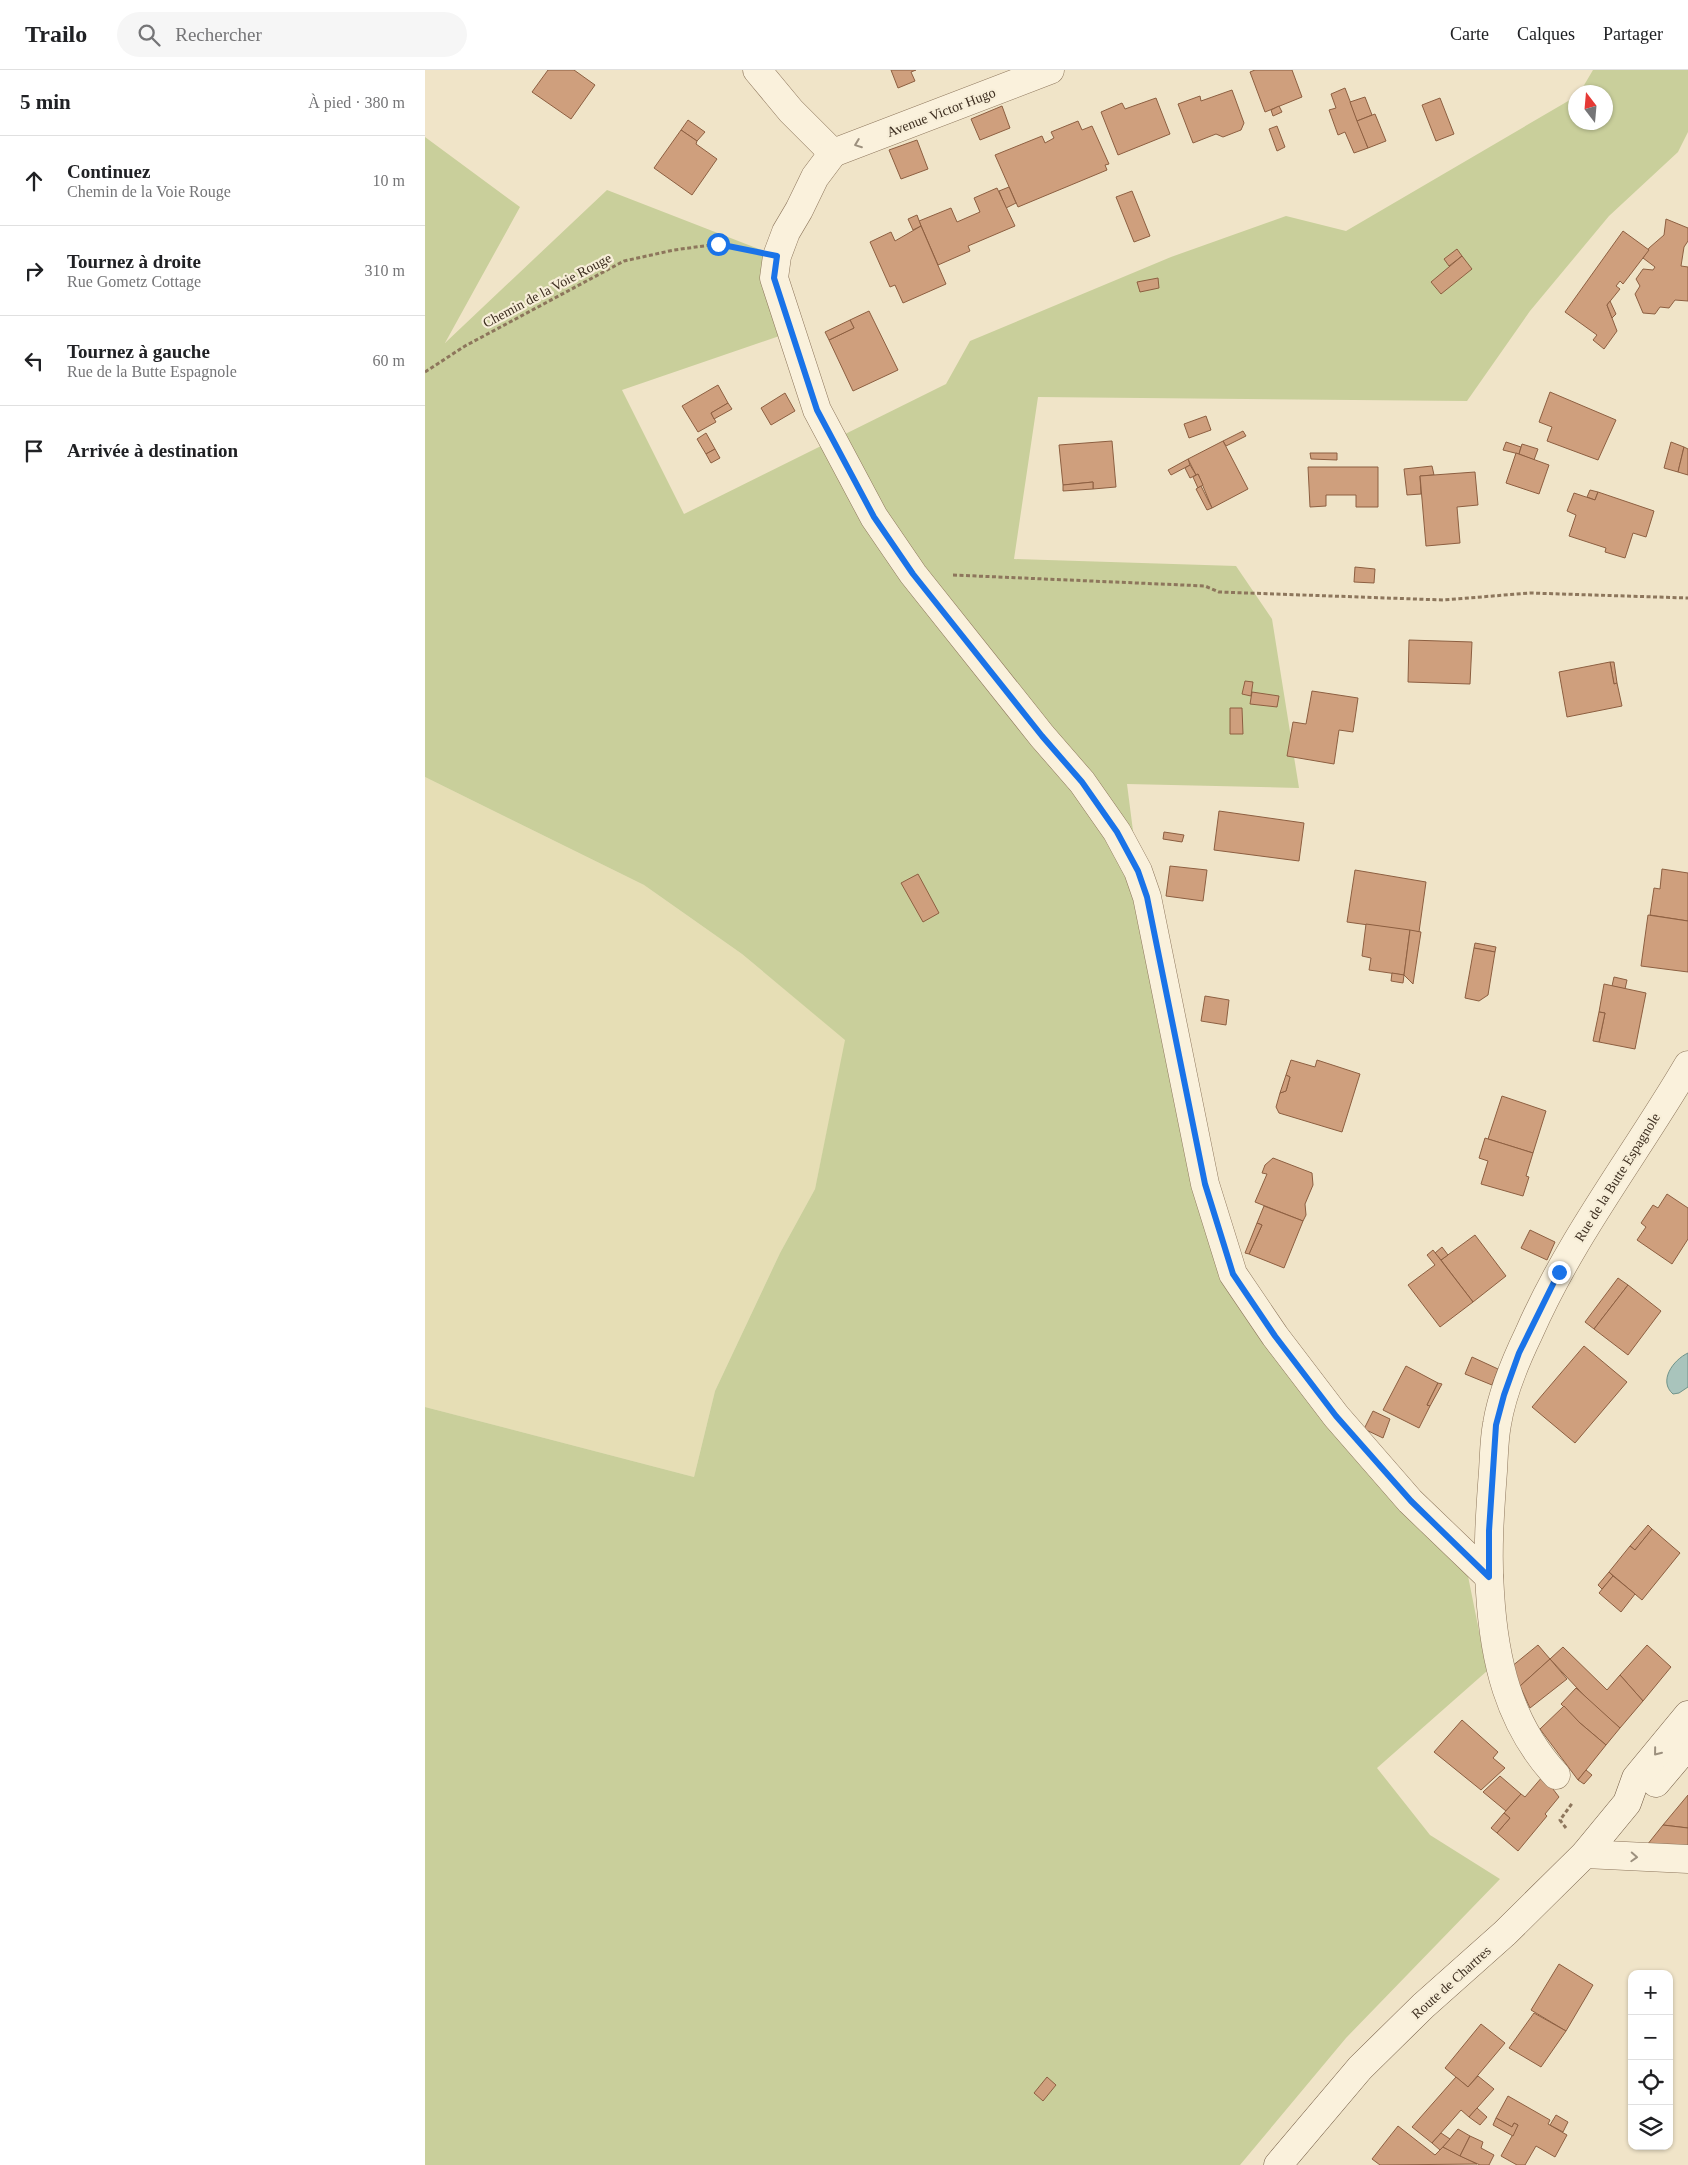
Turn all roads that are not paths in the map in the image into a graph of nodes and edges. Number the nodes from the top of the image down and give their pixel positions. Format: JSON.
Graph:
{"nodes":[{"id":1,"x":757,"y":70,"type":"edge"},
{"id":2,"x":1050,"y":70,"type":"edge"},
{"id":3,"x":833,"y":153,"type":"junction"},
{"id":4,"x":1688,"y":1065,"type":"edge"},
{"id":5,"x":1489,"y":1577,"type":"junction"},
{"id":6,"x":1688,"y":1715,"type":"edge"},
{"id":7,"x":1688,"y":1745,"type":"edge"},
{"id":8,"x":1555,"y":1774,"type":"dead end"},
{"id":9,"x":1627,"y":1803,"type":"junction"},
{"id":10,"x":1585,"y":1854,"type":"junction"},
{"id":11,"x":1688,"y":1859,"type":"edge"},
{"id":12,"x":1278,"y":2165,"type":"edge"}],
"edges":[{"from":1,"to":3,"type":"street"},
{"from":2,"to":3,"type":"street","name":"Avenue Victor Hugo","one_way":true},
{"from":3,"to":5,"type":"street"},
{"from":4,"to":5,"type":"street","name":"Rue de la Butte Espagnole"},
{"from":5,"to":8,"type":"street","name":"Rue de la Butte Espagnole"},
{"from":6,"to":9,"type":"street","name":"Route de Chartres","one_way":true},
{"from":7,"to":9,"type":"street","name":"Route de Chartres"},
{"from":9,"to":10,"type":"street","name":"Route de Chartres"},
{"from":10,"to":11,"type":"street","one_way":true},
{"from":10,"to":12,"type":"street","name":"Route de Chartres"}]}
